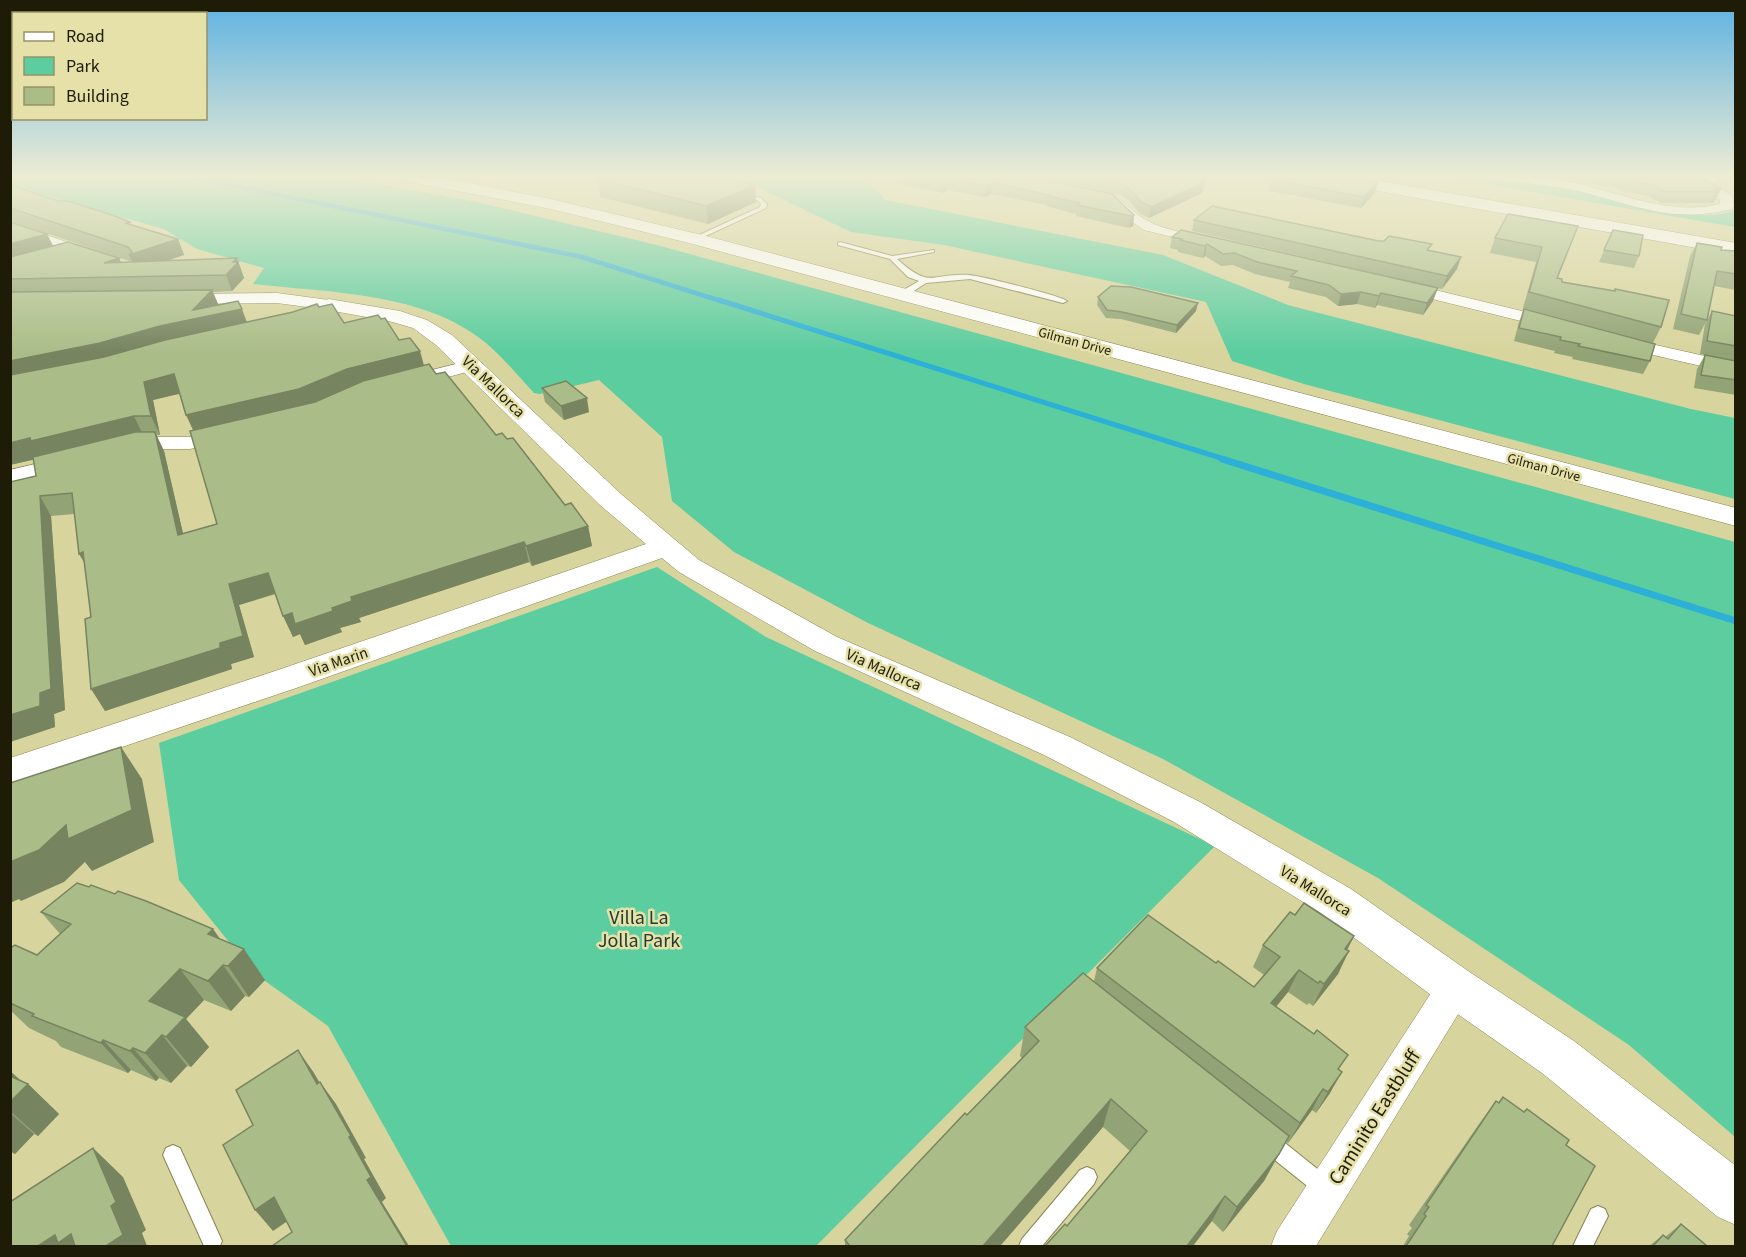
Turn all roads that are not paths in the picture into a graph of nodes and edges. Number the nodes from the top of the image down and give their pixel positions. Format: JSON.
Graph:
{"nodes":[{"id":1,"x":34,"y":236,"type":"edge"},
{"id":2,"x":681,"y":236,"type":"edge"},
{"id":3,"x":702,"y":236,"type":"edge"},
{"id":4,"x":1186,"y":236,"type":"edge"},
{"id":5,"x":1660,"y":236,"type":"edge"},
{"id":6,"x":695,"y":239,"type":"junction"},
{"id":7,"x":840,"y":244,"type":"dead end"},
{"id":8,"x":1224,"y":245,"type":"edge"},
{"id":9,"x":77,"y":249,"type":"junction"},
{"id":10,"x":1736,"y":249,"type":"edge"},
{"id":11,"x":932,"y":251,"type":"dead end"},
{"id":12,"x":55,"y":256,"type":"edge"},
{"id":13,"x":892,"y":258,"type":"junction"},
{"id":14,"x":108,"y":260,"type":"edge"},
{"id":15,"x":1385,"y":283,"type":"edge"},
{"id":16,"x":914,"y":288,"type":"junction"},
{"id":17,"x":168,"y":299,"type":"edge"},
{"id":18,"x":1063,"y":301,"type":"dead end"},
{"id":19,"x":316,"y":312,"type":"joint"},
{"id":20,"x":1566,"y":327,"type":"edge"},
{"id":21,"x":1610,"y":339,"type":"edge"},
{"id":22,"x":472,"y":365,"type":"junction"},
{"id":23,"x":1736,"y":369,"type":"edge"},
{"id":24,"x":384,"y":387,"type":"edge"},
{"id":25,"x":245,"y":431,"type":"edge"},
{"id":26,"x":111,"y":452,"type":"edge"},
{"id":27,"x":89,"y":457,"type":"edge"},
{"id":28,"x":10,"y":476,"type":"edge"},
{"id":29,"x":1736,"y":517,"type":"edge"},
{"id":30,"x":664,"y":547,"type":"junction"},
{"id":31,"x":10,"y":772,"type":"edge"},
{"id":32,"x":1455,"y":987,"type":"junction"},
{"id":33,"x":1254,"y":1131,"type":"edge"},
{"id":34,"x":173,"y":1155,"type":"dead end"},
{"id":35,"x":1087,"y":1177,"type":"dead end"},
{"id":36,"x":1328,"y":1190,"type":"junction"},
{"id":37,"x":1736,"y":1199,"type":"edge"},
{"id":38,"x":1598,"y":1216,"type":"dead end"},
{"id":39,"x":210,"y":1245,"type":"edge"},
{"id":40,"x":1295,"y":1245,"type":"edge"},
{"id":41,"x":1029,"y":1246,"type":"edge"},
{"id":42,"x":1583,"y":1246,"type":"edge"}],
"edges":[{"from":1,"to":9,"type":"street"},
{"from":2,"to":6,"type":"main road","name":"Gilman Drive"},
{"from":3,"to":6,"type":"lane"},
{"from":4,"to":8,"type":"street"},
{"from":5,"to":10,"type":"main road"},
{"from":6,"to":16,"type":"main road","name":"Gilman Drive"},
{"from":7,"to":13,"type":"lane"},
{"from":9,"to":12,"type":"street"},
{"from":9,"to":14,"type":"street"},
{"from":11,"to":13,"type":"lane"},
{"from":13,"to":16,"type":"lane"},
{"from":15,"to":20,"type":"street"},
{"from":16,"to":18,"type":"lane"},
{"from":16,"to":29,"type":"main road","name":"Gilman Drive"},
{"from":17,"to":19,"type":"street"},
{"from":19,"to":22,"type":"street","name":"Via Mallorca"},
{"from":21,"to":23,"type":"street"},
{"from":22,"to":24,"type":"street"},
{"from":22,"to":30,"type":"street","name":"Via Mallorca"},
{"from":25,"to":26,"type":"street"},
{"from":27,"to":28,"type":"street"},
{"from":30,"to":31,"type":"street","name":"Via Marin"},
{"from":30,"to":32,"type":"street","name":"Via Mallorca"},
{"from":32,"to":36,"type":"street","name":"Caminito Eastbluff"},
{"from":32,"to":37,"type":"street","name":"Via Mallorca"},
{"from":33,"to":36,"type":"lane"},
{"from":34,"to":39,"type":"lane"},
{"from":35,"to":41,"type":"lane"},
{"from":36,"to":40,"type":"street","name":"Caminito Eastbluff"},
{"from":38,"to":42,"type":"lane"}]}
